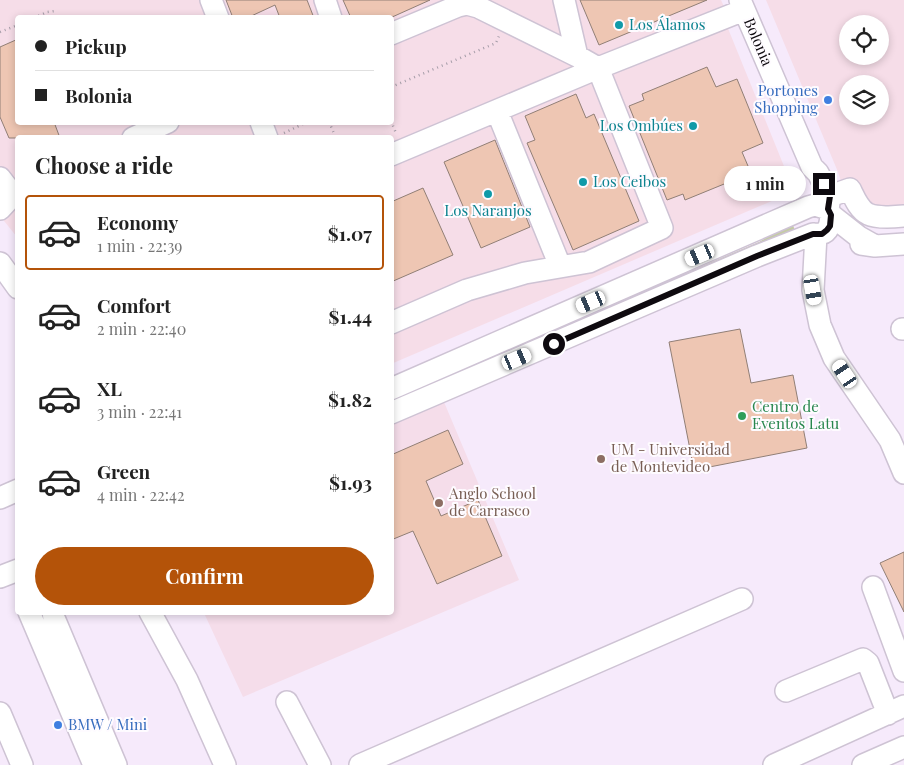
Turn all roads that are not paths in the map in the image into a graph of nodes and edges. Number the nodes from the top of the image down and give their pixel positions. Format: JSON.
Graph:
{"nodes":[{"id":1,"x":211,"y":0,"type":"edge"},
{"id":2,"x":325,"y":0,"type":"edge"},
{"id":3,"x":564,"y":0,"type":"edge"},
{"id":4,"x":742,"y":5,"type":"edge"},
{"id":5,"x":217,"y":15,"type":"edge"},
{"id":6,"x":330,"y":15,"type":"edge"},
{"id":7,"x":394,"y":33,"type":"edge"},
{"id":8,"x":577,"y":56,"type":"junction"},
{"id":9,"x":598,"y":68,"type":"junction"},
{"id":10,"x":497,"y":111,"type":"junction"},
{"id":11,"x":161,"y":125,"type":"edge"},
{"id":12,"x":264,"y":125,"type":"edge"},
{"id":13,"x":140,"y":135,"type":"edge"},
{"id":14,"x":274,"y":135,"type":"edge"},
{"id":15,"x":394,"y":154,"type":"edge"},
{"id":16,"x":0,"y":178,"type":"edge"},
{"id":17,"x":10,"y":198,"type":"edge"},
{"id":18,"x":824,"y":207,"type":"junction"},
{"id":19,"x":904,"y":216,"type":"edge"},
{"id":20,"x":817,"y":235,"type":"junction"},
{"id":21,"x":904,"y":244,"type":"edge"},
{"id":22,"x":875,"y":246,"type":"junction"},
{"id":23,"x":0,"y":263,"type":"edge"},
{"id":24,"x":560,"y":266,"type":"junction"},
{"id":25,"x":15,"y":284,"type":"edge"},
{"id":26,"x":394,"y":322,"type":"edge"},
{"id":27,"x":394,"y":388,"type":"edge"},
{"id":28,"x":394,"y":412,"type":"edge"},
{"id":29,"x":904,"y":474,"type":"edge"},
{"id":30,"x":15,"y":491,"type":"edge"},
{"id":31,"x":0,"y":498,"type":"edge"},
{"id":32,"x":872,"y":587,"type":"dead end"},
{"id":33,"x":742,"y":599,"type":"dead end"},
{"id":34,"x":30,"y":615,"type":"edge"},
{"id":35,"x":54,"y":615,"type":"edge"},
{"id":36,"x":152,"y":615,"type":"edge"},
{"id":37,"x":904,"y":671,"type":"edge"},
{"id":38,"x":786,"y":691,"type":"dead end"},
{"id":39,"x":287,"y":702,"type":"dead end"},
{"id":40,"x":896,"y":710,"type":"edge"},
{"id":41,"x":0,"y":713,"type":"edge"},
{"id":42,"x":96,"y":716,"type":"junction"},
{"id":43,"x":77,"y":724,"type":"junction"},
{"id":44,"x":904,"y":747,"type":"edge"},
{"id":45,"x":22,"y":765,"type":"edge"},
{"id":46,"x":94,"y":765,"type":"edge"},
{"id":47,"x":116,"y":765,"type":"edge"},
{"id":48,"x":225,"y":765,"type":"edge"},
{"id":49,"x":320,"y":765,"type":"edge"},
{"id":50,"x":360,"y":765,"type":"edge"},
{"id":51,"x":774,"y":765,"type":"edge"},
{"id":52,"x":863,"y":765,"type":"edge"}],
"edges":[{"from":1,"to":5,"type":"street"},
{"from":2,"to":6,"type":"street"},
{"from":3,"to":8,"type":"street"},
{"from":4,"to":9,"type":"street"},
{"from":4,"to":18,"type":"street","name":"Bolonia"},
{"from":7,"to":8,"type":"street"},
{"from":8,"to":9,"type":"street"},
{"from":9,"to":10,"type":"street"},
{"from":9,"to":24,"type":"street"},
{"from":10,"to":15,"type":"street"},
{"from":10,"to":24,"type":"street"},
{"from":11,"to":13,"type":"street"},
{"from":12,"to":14,"type":"street"},
{"from":16,"to":17,"type":"street"},
{"from":18,"to":19,"type":"street"},
{"from":18,"to":20,"type":"street","name":"Bolonia"},
{"from":18,"to":22,"type":"street"},
{"from":18,"to":27,"type":"street"},
{"from":20,"to":22,"type":"street"},
{"from":20,"to":28,"type":"street"},
{"from":20,"to":29,"type":"street"},
{"from":21,"to":22,"type":"street"},
{"from":23,"to":25,"type":"street"},
{"from":24,"to":26,"type":"street"},
{"from":30,"to":31,"type":"street"},
{"from":32,"to":37,"type":"street"},
{"from":33,"to":50,"type":"street"},
{"from":34,"to":43,"type":"street"},
{"from":35,"to":42,"type":"street"},
{"from":36,"to":48,"type":"street"},
{"from":38,"to":40,"type":"street"},
{"from":39,"to":49,"type":"street"},
{"from":40,"to":51,"type":"street"},
{"from":41,"to":45,"type":"street"},
{"from":42,"to":43,"type":"street"},
{"from":42,"to":47,"type":"street"},
{"from":43,"to":46,"type":"street"},
{"from":44,"to":52,"type":"street"}]}
